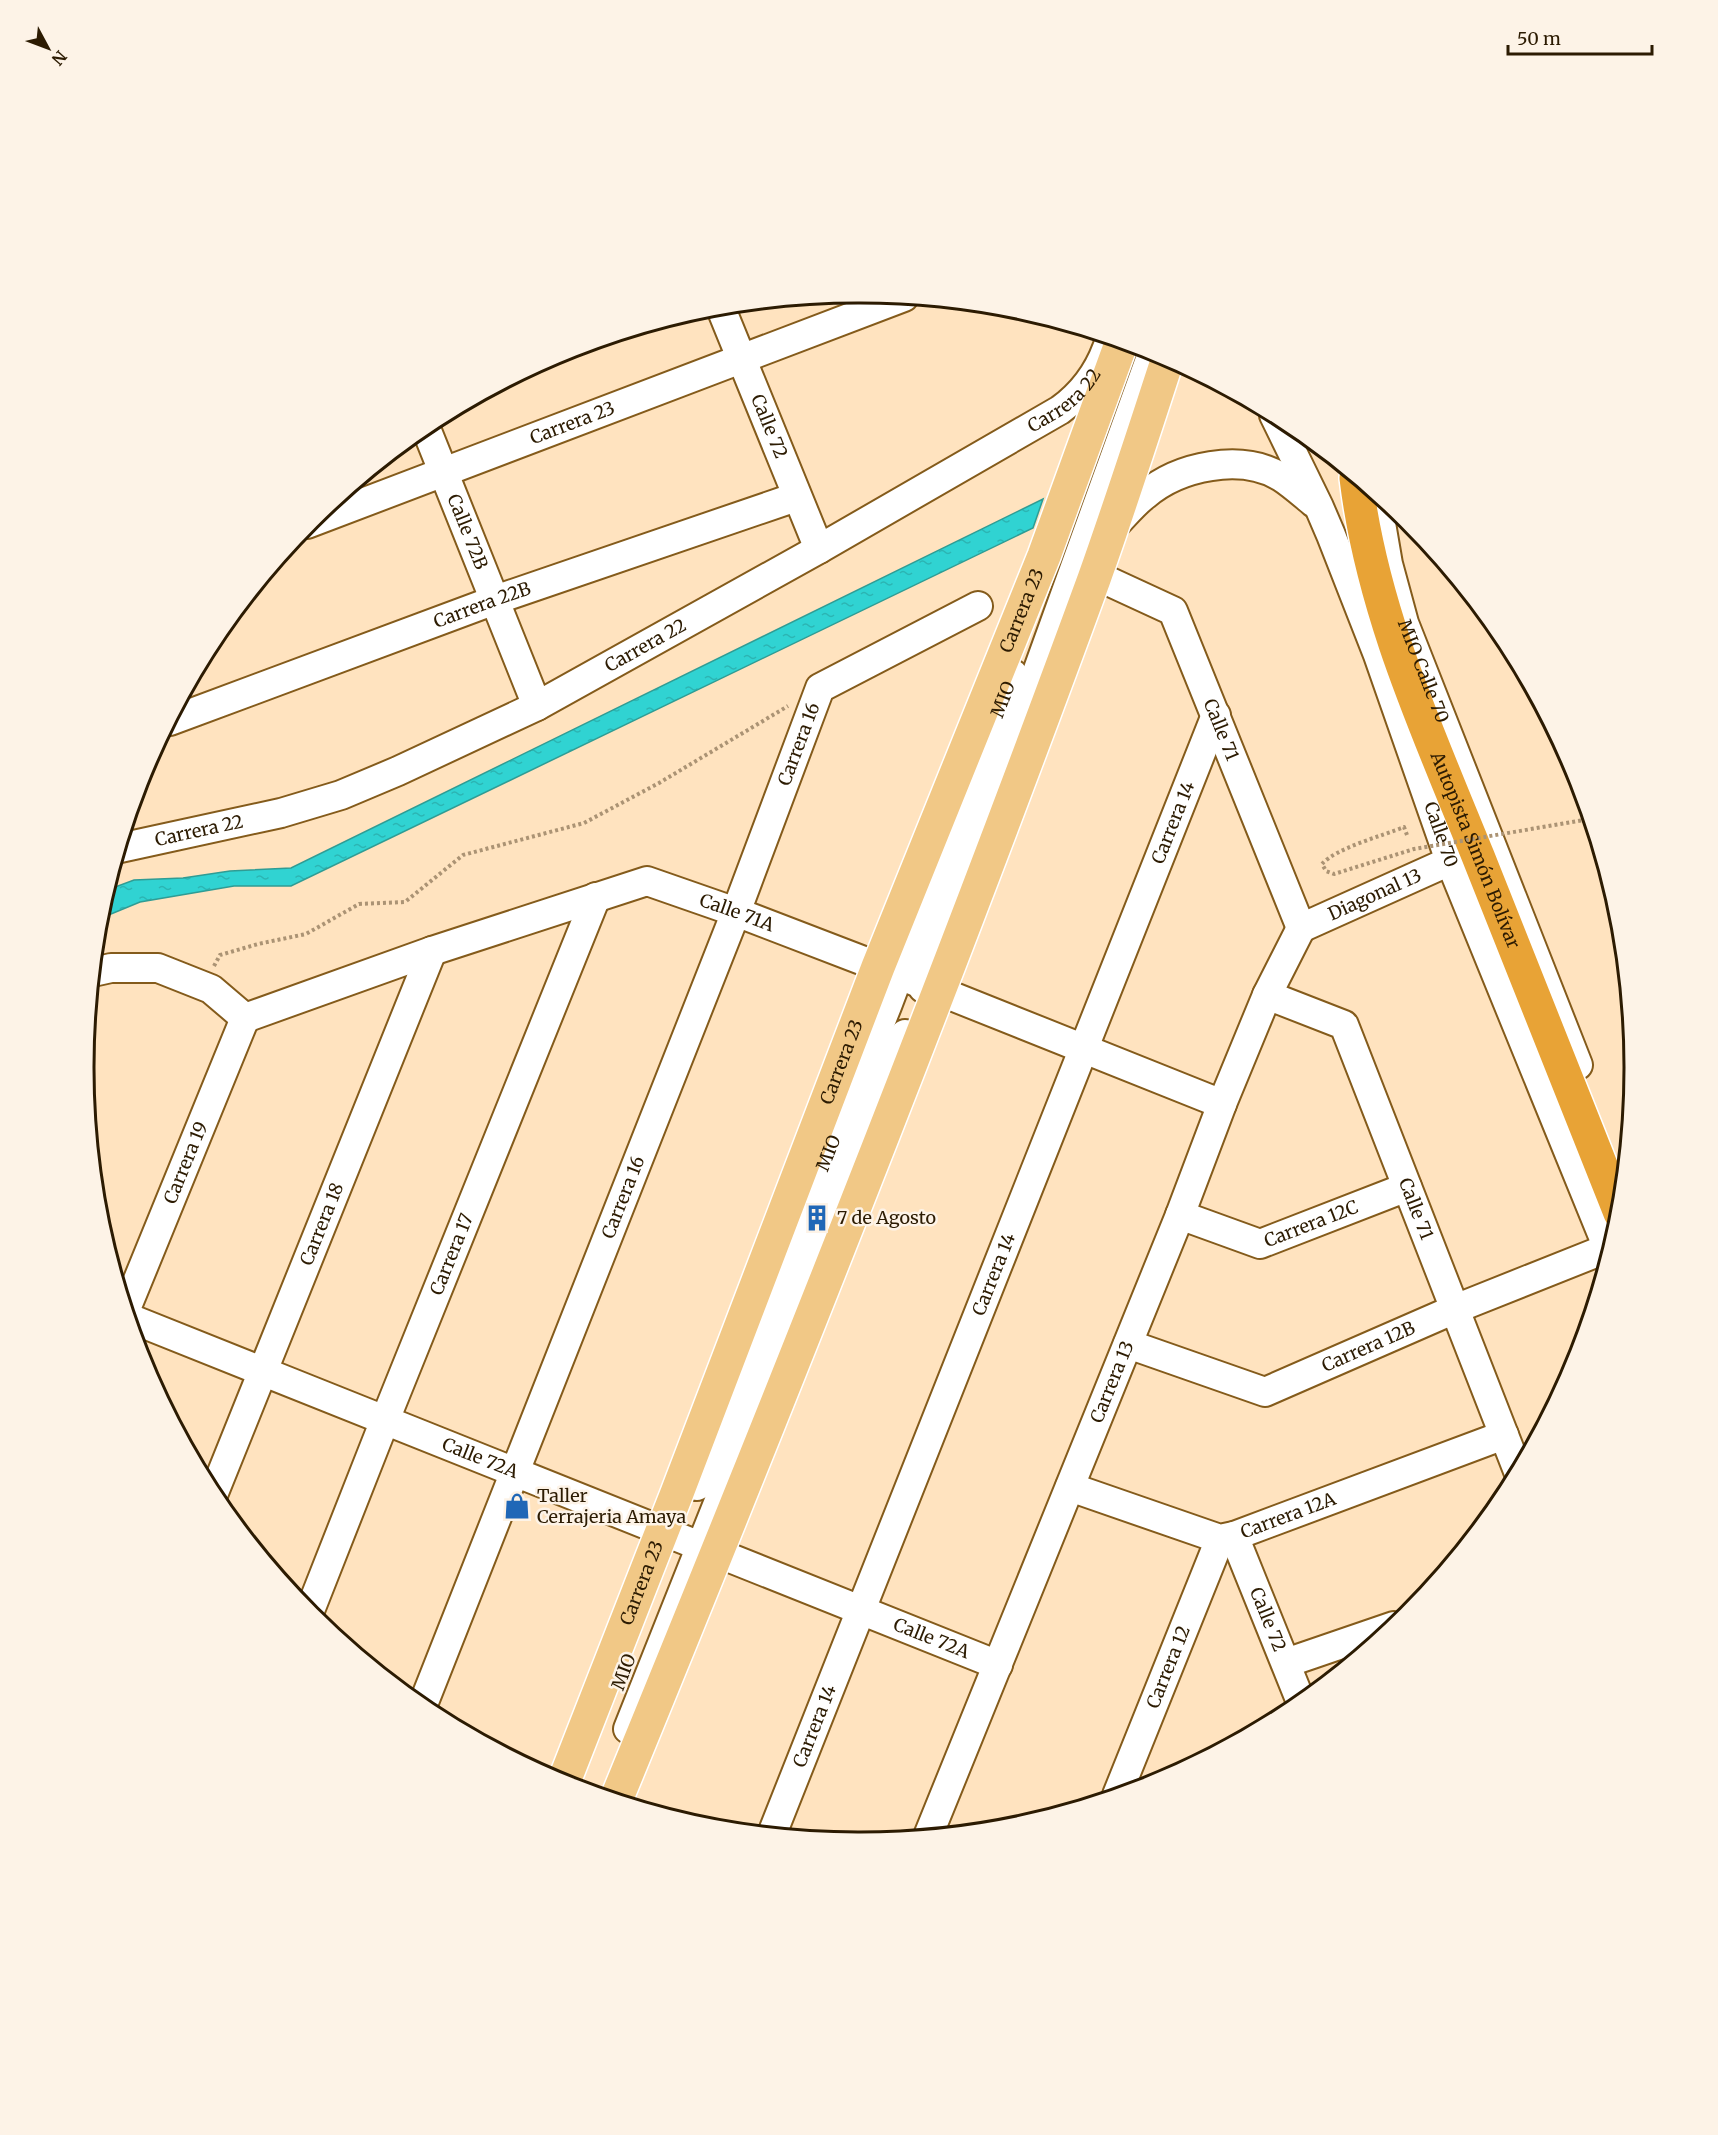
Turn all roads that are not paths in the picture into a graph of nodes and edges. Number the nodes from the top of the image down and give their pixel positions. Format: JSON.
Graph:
{"nodes":[{"id":1,"x":885,"y":304,"type":"edge"},
{"id":2,"x":724,"y":316,"type":"edge"},
{"id":3,"x":1108,"y":345,"type":"edge"},
{"id":4,"x":1119,"y":349,"type":"edge"},
{"id":5,"x":1133,"y":354,"type":"edge"},
{"id":6,"x":741,"y":359,"type":"junction"},
{"id":7,"x":1149,"y":360,"type":"edge"},
{"id":8,"x":1165,"y":367,"type":"edge"},
{"id":9,"x":1282,"y":431,"type":"edge"},
{"id":10,"x":429,"y":436,"type":"edge"},
{"id":11,"x":1296,"y":441,"type":"edge"},
{"id":12,"x":444,"y":472,"type":"junction"},
{"id":13,"x":1303,"y":473,"type":"junction"},
{"id":14,"x":796,"y":497,"type":"junction"},
{"id":15,"x":1371,"y":504,"type":"edge"},
{"id":16,"x":1319,"y":507,"type":"junction"},
{"id":17,"x":331,"y":515,"type":"edge"},
{"id":18,"x":1111,"y":529,"type":"junction"},
{"id":19,"x":819,"y":549,"type":"junction"},
{"id":20,"x":1095,"y":576,"type":"junction"},
{"id":21,"x":495,"y":600,"type":"junction"},
{"id":22,"x":978,"y":606,"type":"dead end"},
{"id":23,"x":1408,"y":681,"type":"junction"},
{"id":24,"x":537,"y":706,"type":"junction"},
{"id":25,"x":1216,"y":715,"type":"junction"},
{"id":26,"x":180,"y":716,"type":"edge"},
{"id":27,"x":1405,"y":734,"type":"junction"},
{"id":28,"x":1440,"y":766,"type":"junction"},
{"id":29,"x":128,"y":846,"type":"edge"},
{"id":30,"x":1450,"y":861,"type":"junction"},
{"id":31,"x":597,"y":897,"type":"junction"},
{"id":32,"x":736,"y":912,"type":"junction"},
{"id":33,"x":1300,"y":928,"type":"junction"},
{"id":34,"x":432,"y":951,"type":"junction"},
{"id":35,"x":101,"y":970,"type":"edge"},
{"id":36,"x":910,"y":980,"type":"junction"},
{"id":37,"x":1267,"y":995,"type":"junction"},
{"id":38,"x":245,"y":1018,"type":"junction"},
{"id":39,"x":1084,"y":1048,"type":"junction"},
{"id":40,"x":1222,"y":1104,"type":"junction"},
{"id":41,"x":1617,"y":1164,"type":"edge"},
{"id":42,"x":1407,"y":1187,"type":"junction"},
{"id":43,"x":1613,"y":1194,"type":"edge"},
{"id":44,"x":1180,"y":1215,"type":"junction"},
{"id":45,"x":1604,"y":1237,"type":"edge"},
{"id":46,"x":1600,"y":1253,"type":"edge"},
{"id":47,"x":131,"y":1298,"type":"edge"},
{"id":48,"x":1455,"y":1309,"type":"junction"},
{"id":49,"x":138,"y":1322,"type":"edge"},
{"id":50,"x":1128,"y":1344,"type":"junction"},
{"id":51,"x":262,"y":1371,"type":"junction"},
{"id":52,"x":385,"y":1420,"type":"junction"},
{"id":53,"x":1504,"y":1435,"type":"junction"},
{"id":54,"x":1514,"y":1461,"type":"edge"},
{"id":55,"x":515,"y":1472,"type":"junction"},
{"id":56,"x":218,"y":1483,"type":"edge"},
{"id":57,"x":1070,"y":1487,"type":"junction"},
{"id":58,"x":1227,"y":1537,"type":"junction"},
{"id":59,"x":689,"y":1542,"type":"junction"},
{"id":60,"x":313,"y":1603,"type":"edge"},
{"id":61,"x":860,"y":1610,"type":"junction"},
{"id":62,"x":1372,"y":1633,"type":"edge"},
{"id":63,"x":1286,"y":1663,"type":"junction"},
{"id":64,"x":998,"y":1665,"type":"junction"},
{"id":65,"x":1298,"y":1693,"type":"edge"},
{"id":66,"x":426,"y":1697,"type":"edge"},
{"id":67,"x":568,"y":1775,"type":"edge"},
{"id":68,"x":583,"y":1780,"type":"edge"},
{"id":69,"x":1121,"y":1785,"type":"edge"},
{"id":70,"x":605,"y":1788,"type":"edge"},
{"id":71,"x":618,"y":1793,"type":"edge"},
{"id":72,"x":775,"y":1827,"type":"edge"},
{"id":73,"x":931,"y":1828,"type":"edge"}],
"edges":[{"from":1,"to":6,"type":"street","name":"Carrera 23"},
{"from":2,"to":6,"type":"street","name":"Calle 72"},
{"from":3,"to":19,"type":"street","name":"Carrera 22"},
{"from":4,"to":36,"type":"main road","name":"Carrera 23"},
{"from":5,"to":36,"type":"street","name":"MIO"},
{"from":6,"to":12,"type":"street","name":"Carrera 23"},
{"from":6,"to":14,"type":"street","name":"Calle 72"},
{"from":7,"to":36,"type":"street","name":"MIO"},
{"from":8,"to":18,"type":"main road","name":"Carrera 23"},
{"from":9,"to":13,"type":"street","name":"Calle 70"},
{"from":10,"to":12,"type":"street","name":"Calle 72B"},
{"from":11,"to":13,"type":"street"},
{"from":12,"to":17,"type":"street","name":"Carrera 23"},
{"from":12,"to":21,"type":"street","name":"Calle 72B"},
{"from":13,"to":16,"type":"street","name":"Calle 70"},
{"from":14,"to":19,"type":"street","name":"Calle 72"},
{"from":14,"to":21,"type":"street","name":"Carrera 22B"},
{"from":15,"to":23,"type":"highway","name":"Autopista Simón Bolívar"},
{"from":15,"to":41,"type":"street","name":"MIO Calle 70"},
{"from":16,"to":18,"type":"street"},
{"from":16,"to":27,"type":"street","name":"Calle 70"},
{"from":18,"to":20,"type":"main road","name":"Carrera 23"},
{"from":19,"to":24,"type":"street","name":"Carrera 22"},
{"from":20,"to":25,"type":"street","name":"Calle 71"},
{"from":20,"to":36,"type":"main road","name":"Carrera 23"},
{"from":21,"to":24,"type":"street","name":"Calle 72B"},
{"from":21,"to":26,"type":"street","name":"Carrera 22B"},
{"from":22,"to":32,"type":"street","name":"Carrera 16"},
{"from":23,"to":27,"type":"highway"},
{"from":23,"to":28,"type":"highway","name":"Autopista Simón Bolívar"},
{"from":24,"to":29,"type":"street","name":"Carrera 22"},
{"from":25,"to":33,"type":"street","name":"Calle 71"},
{"from":25,"to":39,"type":"street","name":"Carrera 14"},
{"from":27,"to":28,"type":"highway"},
{"from":27,"to":30,"type":"street","name":"Calle 70"},
{"from":28,"to":43,"type":"highway","name":"Autopista Simón Bolívar"},
{"from":30,"to":33,"type":"street","name":"Diagonal 13"},
{"from":30,"to":45,"type":"street","name":"Calle 70"},
{"from":31,"to":32,"type":"street","name":"Calle 71A"},
{"from":31,"to":34,"type":"street","name":"Calle 71A"},
{"from":31,"to":52,"type":"street","name":"Carrera 17"},
{"from":32,"to":36,"type":"street","name":"Calle 71A"},
{"from":32,"to":55,"type":"street","name":"Carrera 16"},
{"from":33,"to":37,"type":"street","name":"Carrera 13"},
{"from":34,"to":38,"type":"street","name":"Calle 71A"},
{"from":34,"to":51,"type":"street","name":"Carrera 18"},
{"from":35,"to":38,"type":"street"},
{"from":36,"to":39,"type":"street","name":"Calle 71A"},
{"from":36,"to":59,"type":"main road","name":"Carrera 23"},
{"from":36,"to":59,"type":"main road","name":"Carrera 23"},
{"from":37,"to":40,"type":"street","name":"Carrera 13"},
{"from":37,"to":42,"type":"street","name":"Calle 71"},
{"from":38,"to":47,"type":"street","name":"Carrera 19"},
{"from":39,"to":40,"type":"street","name":"Calle 71A"},
{"from":39,"to":61,"type":"street","name":"Carrera 14"},
{"from":40,"to":44,"type":"street","name":"Carrera 13"},
{"from":42,"to":44,"type":"street","name":"Carrera 12C"},
{"from":42,"to":48,"type":"street","name":"Calle 71"},
{"from":44,"to":50,"type":"street","name":"Carrera 13"},
{"from":46,"to":48,"type":"street","name":"Carrera 12B"},
{"from":48,"to":50,"type":"street","name":"Carrera 12B"},
{"from":48,"to":53,"type":"street","name":"Calle 71"},
{"from":49,"to":51,"type":"street","name":"Calle 72A"},
{"from":50,"to":57,"type":"street","name":"Carrera 13"},
{"from":51,"to":52,"type":"street","name":"Calle 72A"},
{"from":51,"to":56,"type":"street","name":"Carrera 18"},
{"from":52,"to":55,"type":"street","name":"Calle 72A"},
{"from":52,"to":60,"type":"street","name":"Carrera 17"},
{"from":53,"to":54,"type":"street","name":"Calle 71"},
{"from":53,"to":58,"type":"street","name":"Carrera 12A"},
{"from":55,"to":59,"type":"street","name":"Calle 72A"},
{"from":55,"to":66,"type":"street","name":"Carrera 16"},
{"from":57,"to":58,"type":"street","name":"Carrera 12A"},
{"from":57,"to":64,"type":"street","name":"Carrera 13"},
{"from":58,"to":63,"type":"street","name":"Calle 72"},
{"from":58,"to":69,"type":"street","name":"Carrera 12"},
{"from":59,"to":61,"type":"street","name":"Calle 72A"},
{"from":59,"to":67,"type":"main road","name":"Carrera 23"},
{"from":59,"to":68,"type":"street","name":"MIO"},
{"from":59,"to":70,"type":"street","name":"MIO"},
{"from":59,"to":71,"type":"main road","name":"Carrera 23"},
{"from":61,"to":64,"type":"street","name":"Calle 72A"},
{"from":61,"to":72,"type":"street","name":"Carrera 14"},
{"from":62,"to":63,"type":"street"},
{"from":63,"to":65,"type":"street","name":"Calle 72"},
{"from":64,"to":73,"type":"street","name":"Carrera 13"}]}
